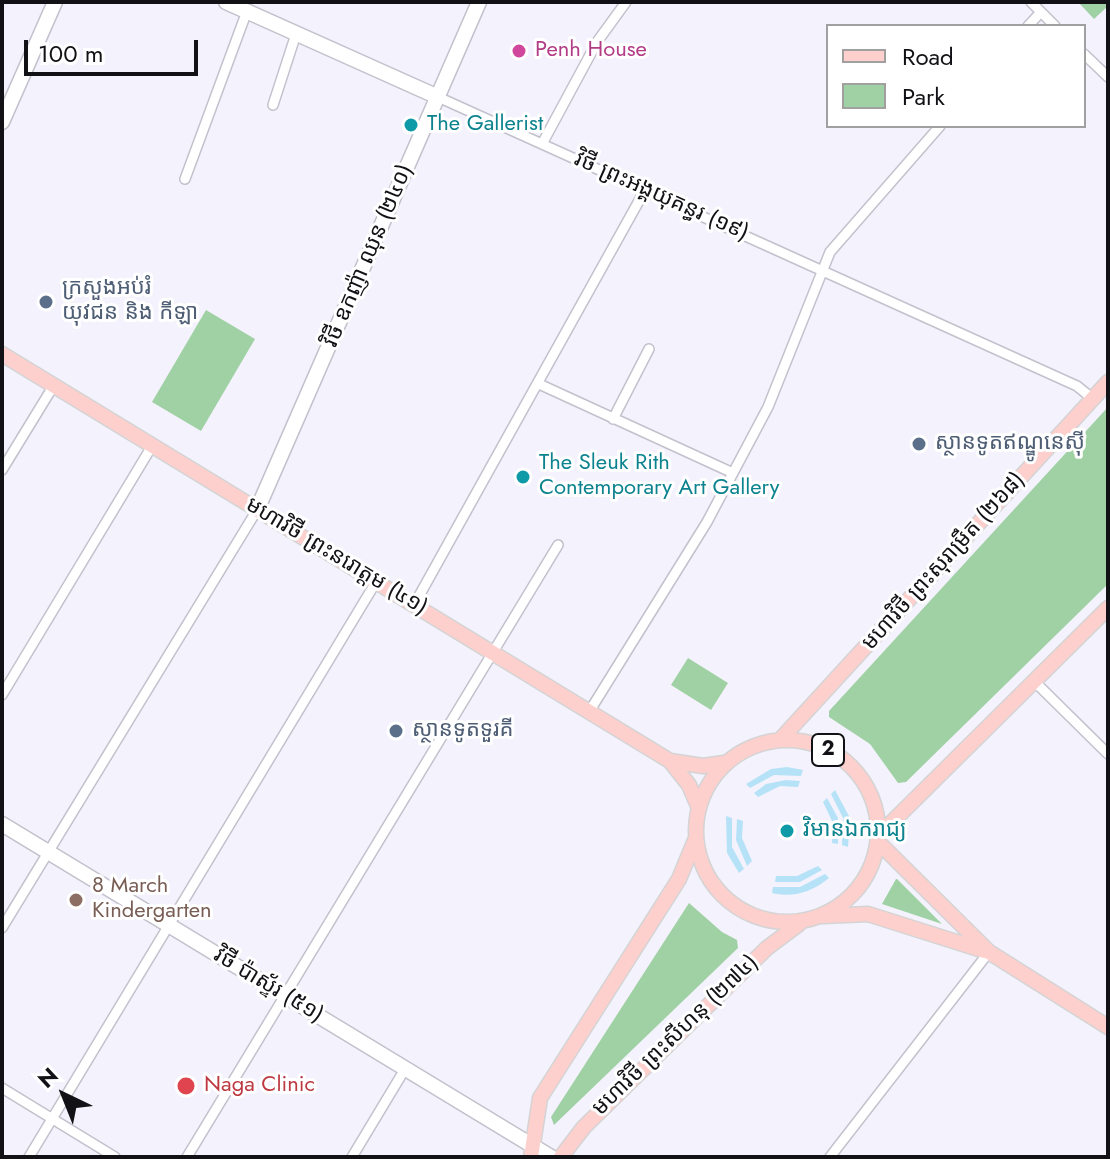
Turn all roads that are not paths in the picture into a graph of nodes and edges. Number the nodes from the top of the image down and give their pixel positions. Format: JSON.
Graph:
{"nodes":[{"id":1,"x":55,"y":2,"type":"edge"},
{"id":2,"x":226,"y":2,"type":"edge"},
{"id":3,"x":479,"y":2,"type":"edge"},
{"id":4,"x":626,"y":2,"type":"edge"},
{"id":5,"x":1031,"y":2,"type":"edge"},
{"id":6,"x":247,"y":11,"type":"junction"},
{"id":7,"x":1041,"y":12,"type":"junction"},
{"id":8,"x":1030,"y":24,"type":"edge"},
{"id":9,"x":1053,"y":24,"type":"edge"},
{"id":10,"x":296,"y":34,"type":"junction"},
{"id":11,"x":1086,"y":56,"type":"edge"},
{"id":12,"x":1108,"y":77,"type":"edge"},
{"id":13,"x":438,"y":97,"type":"junction"},
{"id":14,"x":273,"y":105,"type":"dead end"},
{"id":15,"x":2,"y":122,"type":"edge"},
{"id":16,"x":938,"y":128,"type":"edge"},
{"id":17,"x":542,"y":144,"type":"junction"},
{"id":18,"x":185,"y":179,"type":"dead end"},
{"id":19,"x":645,"y":190,"type":"junction"},
{"id":20,"x":822,"y":270,"type":"junction"},
{"id":21,"x":649,"y":349,"type":"dead end"},
{"id":22,"x":2,"y":354,"type":"edge"},
{"id":23,"x":1108,"y":382,"type":"edge"},
{"id":24,"x":539,"y":384,"type":"junction"},
{"id":25,"x":54,"y":385,"type":"junction"},
{"id":26,"x":1093,"y":399,"type":"junction"},
{"id":27,"x":613,"y":419,"type":"junction"},
{"id":28,"x":152,"y":446,"type":"junction"},
{"id":29,"x":2,"y":470,"type":"edge"},
{"id":30,"x":733,"y":473,"type":"junction"},
{"id":31,"x":257,"y":510,"type":"junction"},
{"id":32,"x":558,"y":545,"type":"dead end"},
{"id":33,"x":376,"y":582,"type":"junction"},
{"id":34,"x":414,"y":605,"type":"junction"},
{"id":35,"x":1108,"y":608,"type":"edge"},
{"id":36,"x":491,"y":652,"type":"junction"},
{"id":37,"x":1034,"y":681,"type":"junction"},
{"id":38,"x":2,"y":695,"type":"edge"},
{"id":39,"x":589,"y":712,"type":"junction"},
{"id":40,"x":780,"y":740,"type":"junction"},
{"id":41,"x":1108,"y":754,"type":"edge"},
{"id":42,"x":670,"y":761,"type":"junction"},
{"id":43,"x":724,"y":763,"type":"junction"},
{"id":44,"x":698,"y":806,"type":"junction"},
{"id":45,"x":2,"y":824,"type":"edge"},
{"id":46,"x":696,"y":838,"type":"junction"},
{"id":47,"x":878,"y":839,"type":"junction"},
{"id":48,"x":48,"y":852,"type":"junction"},
{"id":49,"x":821,"y":916,"type":"junction"},
{"id":50,"x":799,"y":924,"type":"junction"},
{"id":51,"x":169,"y":925,"type":"junction"},
{"id":52,"x":2,"y":928,"type":"edge"},
{"id":53,"x":989,"y":952,"type":"junction"},
{"id":54,"x":284,"y":996,"type":"junction"},
{"id":55,"x":1108,"y":1027,"type":"edge"},
{"id":56,"x":405,"y":1069,"type":"junction"},
{"id":57,"x":2,"y":1088,"type":"edge"},
{"id":58,"x":52,"y":1118,"type":"junction"},
{"id":59,"x":532,"y":1152,"type":"edge"},
{"id":60,"x":29,"y":1157,"type":"edge"},
{"id":61,"x":115,"y":1157,"type":"edge"},
{"id":62,"x":187,"y":1157,"type":"edge"},
{"id":63,"x":352,"y":1157,"type":"edge"},
{"id":64,"x":551,"y":1157,"type":"edge"},
{"id":65,"x":561,"y":1157,"type":"edge"},
{"id":66,"x":830,"y":1157,"type":"edge"}],
"edges":[{"from":1,"to":15,"type":"street"},
{"from":2,"to":6,"type":"street","name":"វិថី ព្រះអង្គយុគន្ធរ (១៩)"},
{"from":3,"to":13,"type":"street","name":"វិថី ឧកញ៉ា ឈុន (២៤០)"},
{"from":4,"to":17,"type":"street"},
{"from":5,"to":7,"type":"street"},
{"from":6,"to":10,"type":"street","name":"វិថី ព្រះអង្គយុគន្ធរ (១៩)"},
{"from":6,"to":18,"type":"street"},
{"from":7,"to":8,"type":"street"},
{"from":7,"to":9,"type":"street"},
{"from":10,"to":13,"type":"street","name":"វិថី ព្រះអង្គយុគន្ធរ (១៩)"},
{"from":10,"to":14,"type":"street"},
{"from":11,"to":12,"type":"street"},
{"from":13,"to":17,"type":"street","name":"វិថី ព្រះអង្គយុគន្ធរ (១៩)"},
{"from":13,"to":31,"type":"street","name":"វិថី ឧកញ៉ា ឈុន (២៤០)"},
{"from":16,"to":20,"type":"street"},
{"from":17,"to":19,"type":"street","name":"វិថី ព្រះអង្គយុគន្ធរ (១៩)"},
{"from":19,"to":20,"type":"street","name":"វិថី ព្រះអង្គយុគន្ធរ (១៩)"},
{"from":19,"to":24,"type":"street"},
{"from":20,"to":26,"type":"street","name":"វិថី ព្រះអង្គយុគន្ធរ (១៩)"},
{"from":20,"to":30,"type":"street"},
{"from":21,"to":27,"type":"street"},
{"from":22,"to":25,"type":"main road","name":"មហាវិថី ព្រះនរោត្តម (៤១)"},
{"from":23,"to":26,"type":"main road","name":"មហាវិថី ព្រះសុរាម្រឹត (២៦៨)"},
{"from":24,"to":27,"type":"street"},
{"from":24,"to":34,"type":"street"},
{"from":25,"to":28,"type":"main road","name":"មហាវិថី ព្រះនរោត្តម (៤១)"},
{"from":25,"to":29,"type":"street"},
{"from":26,"to":40,"type":"main road","name":"មហាវិថី ព្រះសុរាម្រឹត (២៦៨)"},
{"from":27,"to":30,"type":"street"},
{"from":28,"to":31,"type":"main road","name":"មហាវិថី ព្រះនរោត្តម (៤១)"},
{"from":28,"to":38,"type":"street"},
{"from":30,"to":39,"type":"street"},
{"from":31,"to":33,"type":"main road","name":"មហាវិថី ព្រះនរោត្តម (៤១)"},
{"from":31,"to":48,"type":"street"},
{"from":32,"to":36,"type":"street"},
{"from":33,"to":34,"type":"main road","name":"មហាវិថី ព្រះនរោត្តម (៤១)"},
{"from":33,"to":51,"type":"street"},
{"from":34,"to":36,"type":"main road","name":"មហាវិថី ព្រះនរោត្តម (៤១)"},
{"from":35,"to":37,"type":"main road"},
{"from":36,"to":39,"type":"main road","name":"មហាវិថី ព្រះនរោត្តម (៤១)"},
{"from":36,"to":54,"type":"street"},
{"from":37,"to":41,"type":"street"},
{"from":37,"to":47,"type":"main road"},
{"from":39,"to":42,"type":"main road","name":"មហាវិថី ព្រះនរោត្តម (៤១)"},
{"from":40,"to":43,"type":"main road","number":"2"},
{"from":40,"to":47,"type":"main road","number":"2"},
{"from":42,"to":43,"type":"main road","name":"មហាវិថី ព្រះនរោត្តម (៤១)"},
{"from":42,"to":44,"type":"main road","name":"មហាវិថី ព្រះនរោត្តម (៤១)"},
{"from":43,"to":44,"type":"main road","number":"2"},
{"from":44,"to":46,"type":"main road","number":"2"},
{"from":45,"to":48,"type":"street","name":"វិថី ប៉ាស្ទ័រ (៥១)"},
{"from":46,"to":50,"type":"main road","number":"2"},
{"from":46,"to":59,"type":"main road"},
{"from":47,"to":49,"type":"main road"},
{"from":47,"to":53,"type":"main road"},
{"from":48,"to":51,"type":"street","name":"វិថី ប៉ាស្ទ័រ (៥១)"},
{"from":48,"to":52,"type":"street"},
{"from":49,"to":50,"type":"main road"},
{"from":49,"to":53,"type":"main road"},
{"from":50,"to":65,"type":"main road","name":"មហាវិថី ព្រះសីហនុ (២៧៤)"},
{"from":51,"to":54,"type":"street","name":"វិថី ប៉ាស្ទ័រ (៥១)"},
{"from":51,"to":58,"type":"street"},
{"from":53,"to":55,"type":"main road"},
{"from":53,"to":66,"type":"street"},
{"from":54,"to":56,"type":"street","name":"វិថី ប៉ាស្ទ័រ (៥១)"},
{"from":54,"to":62,"type":"street"},
{"from":56,"to":59,"type":"street","name":"វិថី ប៉ាស្ទ័រ (៥១)"},
{"from":56,"to":63,"type":"street"},
{"from":57,"to":58,"type":"street"},
{"from":58,"to":60,"type":"street"},
{"from":58,"to":61,"type":"street"},
{"from":59,"to":64,"type":"street","name":"វិថី ប៉ាស្ទ័រ (៥១)"}]}
